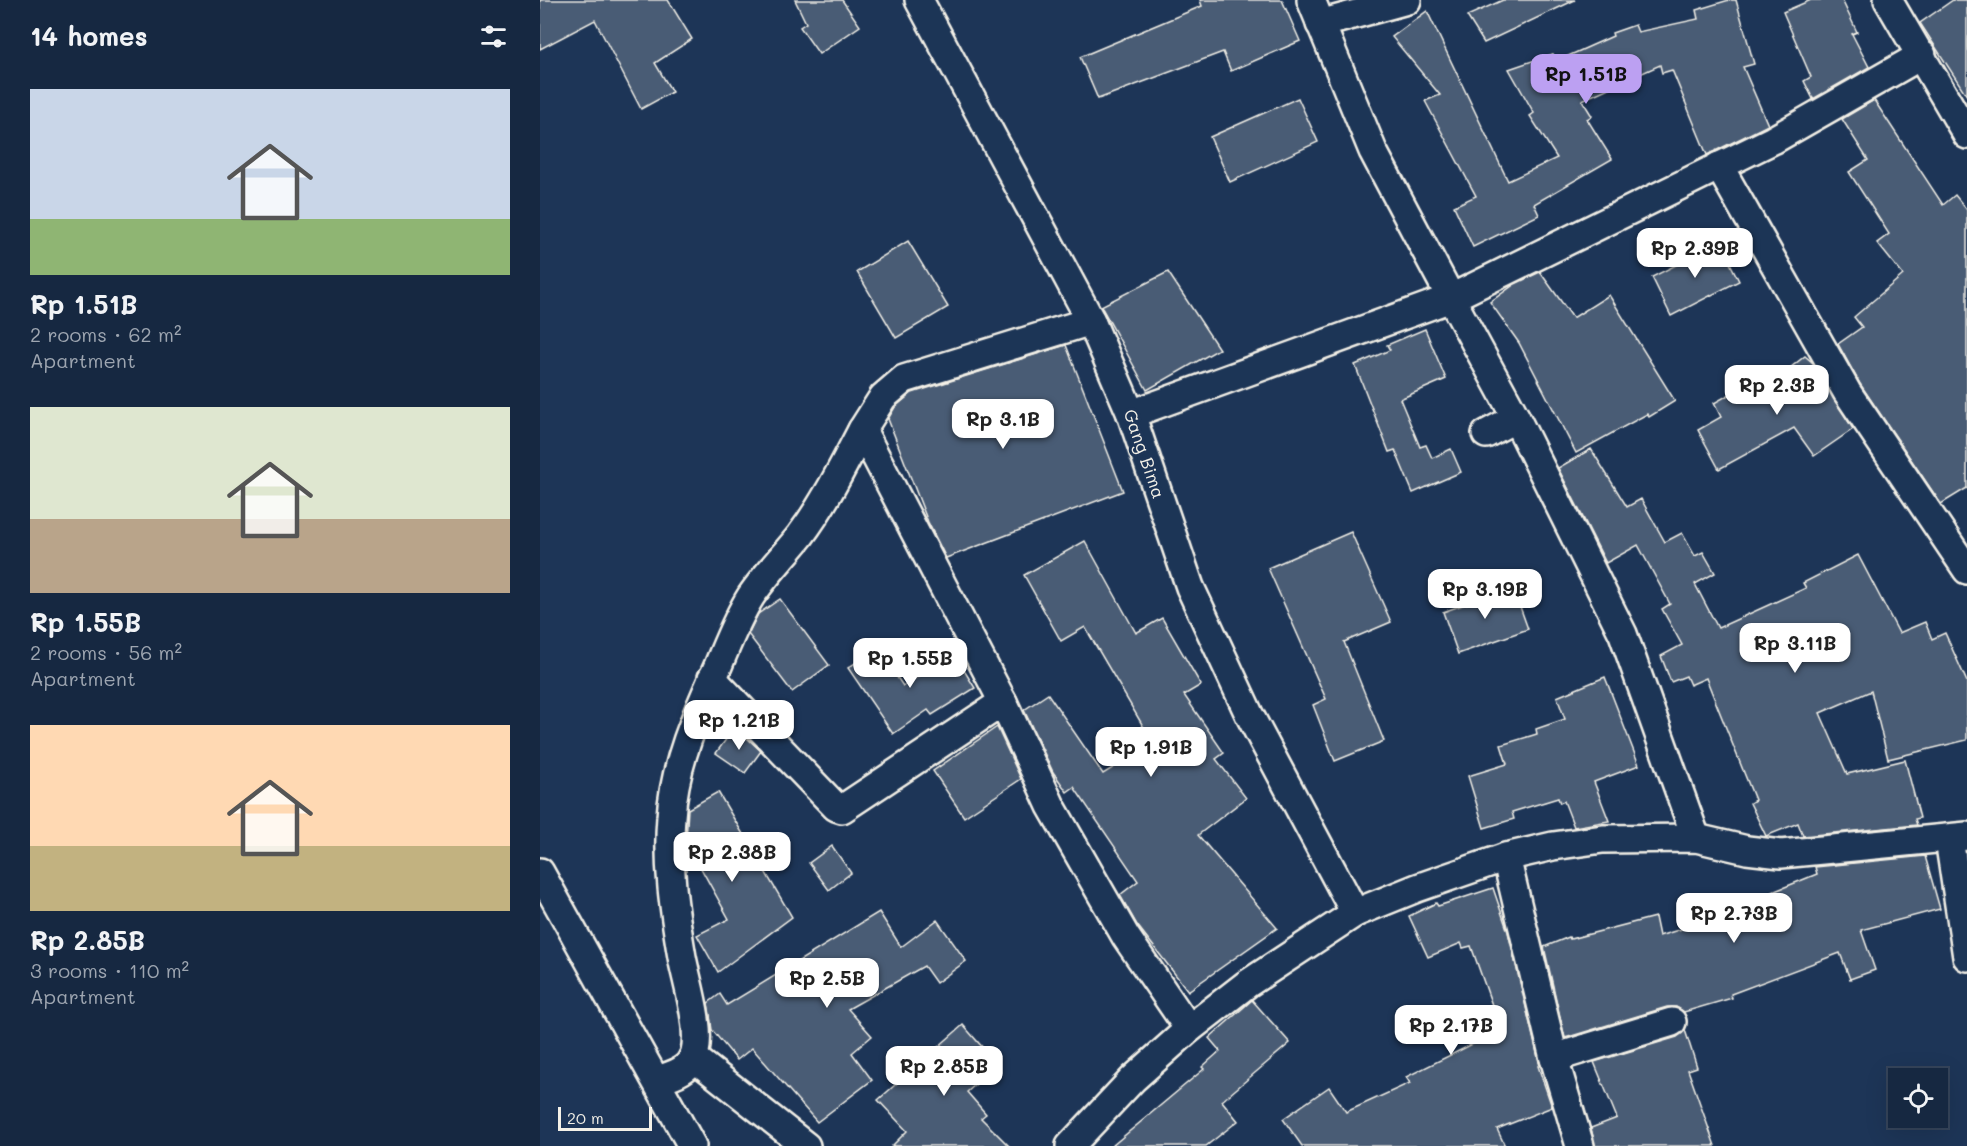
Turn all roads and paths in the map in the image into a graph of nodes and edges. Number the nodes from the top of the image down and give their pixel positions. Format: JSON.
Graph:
{"nodes":[{"id":1,"x":919,"y":0,"type":"edge"},
{"id":2,"x":1407,"y":0,"type":"edge"},
{"id":3,"x":1888,"y":0,"type":"edge"},
{"id":4,"x":1316,"y":12,"type":"edge"},
{"id":5,"x":1922,"y":55,"type":"junction"},
{"id":6,"x":1967,"y":135,"type":"edge"},
{"id":7,"x":1719,"y":166,"type":"junction"},
{"id":8,"x":1451,"y":298,"type":"junction"},
{"id":9,"x":1091,"y":321,"type":"junction"},
{"id":10,"x":1131,"y":414,"type":"junction"},
{"id":11,"x":1516,"y":418,"type":"junction"},
{"id":12,"x":862,"y":430,"type":"junction"},
{"id":13,"x":1486,"y":434,"type":"dead end"},
{"id":14,"x":1967,"y":570,"type":"edge"},
{"id":15,"x":712,"y":678,"type":"junction"},
{"id":16,"x":1003,"y":702,"type":"junction"},
{"id":17,"x":1958,"y":837,"type":"edge"},
{"id":18,"x":1696,"y":838,"type":"junction"},
{"id":19,"x":1506,"y":857,"type":"junction"},
{"id":20,"x":540,"y":872,"type":"edge"},
{"id":21,"x":1355,"y":914,"type":"junction"},
{"id":22,"x":1967,"y":957,"type":"edge"},
{"id":23,"x":1672,"y":1022,"type":"dead end"},
{"id":24,"x":1189,"y":1029,"type":"junction"},
{"id":25,"x":693,"y":1057,"type":"junction"},
{"id":26,"x":1554,"y":1058,"type":"junction"},
{"id":27,"x":657,"y":1080,"type":"junction"},
{"id":28,"x":692,"y":1146,"type":"edge"},
{"id":29,"x":806,"y":1146,"type":"edge"},
{"id":30,"x":1070,"y":1146,"type":"edge"},
{"id":31,"x":1580,"y":1146,"type":"edge"}],
"edges":[{"from":1,"to":9,"type":"street","name":"Gang Bima"},
{"from":2,"to":4,"type":"street"},
{"from":3,"to":5,"type":"street"},
{"from":4,"to":8,"type":"street"},
{"from":5,"to":6,"type":"street"},
{"from":5,"to":7,"type":"street"},
{"from":7,"to":8,"type":"street"},
{"from":7,"to":14,"type":"street"},
{"from":8,"to":10,"type":"street"},
{"from":8,"to":11,"type":"street"},
{"from":9,"to":10,"type":"street","name":"Gang Bima"},
{"from":9,"to":12,"type":"street"},
{"from":10,"to":21,"type":"street","name":"Gang Bima"},
{"from":11,"to":13,"type":"street"},
{"from":11,"to":18,"type":"street"},
{"from":12,"to":15,"type":"street"},
{"from":12,"to":16,"type":"street"},
{"from":15,"to":16,"type":"street"},
{"from":15,"to":25,"type":"street"},
{"from":16,"to":24,"type":"street"},
{"from":17,"to":18,"type":"street"},
{"from":17,"to":22,"type":"street"},
{"from":18,"to":19,"type":"street"},
{"from":19,"to":21,"type":"street"},
{"from":19,"to":26,"type":"street"},
{"from":20,"to":27,"type":"street"},
{"from":21,"to":24,"type":"street"},
{"from":23,"to":26,"type":"street"},
{"from":24,"to":30,"type":"street"},
{"from":25,"to":27,"type":"street"},
{"from":25,"to":29,"type":"street"},
{"from":26,"to":31,"type":"street"},
{"from":27,"to":28,"type":"street"}]}
